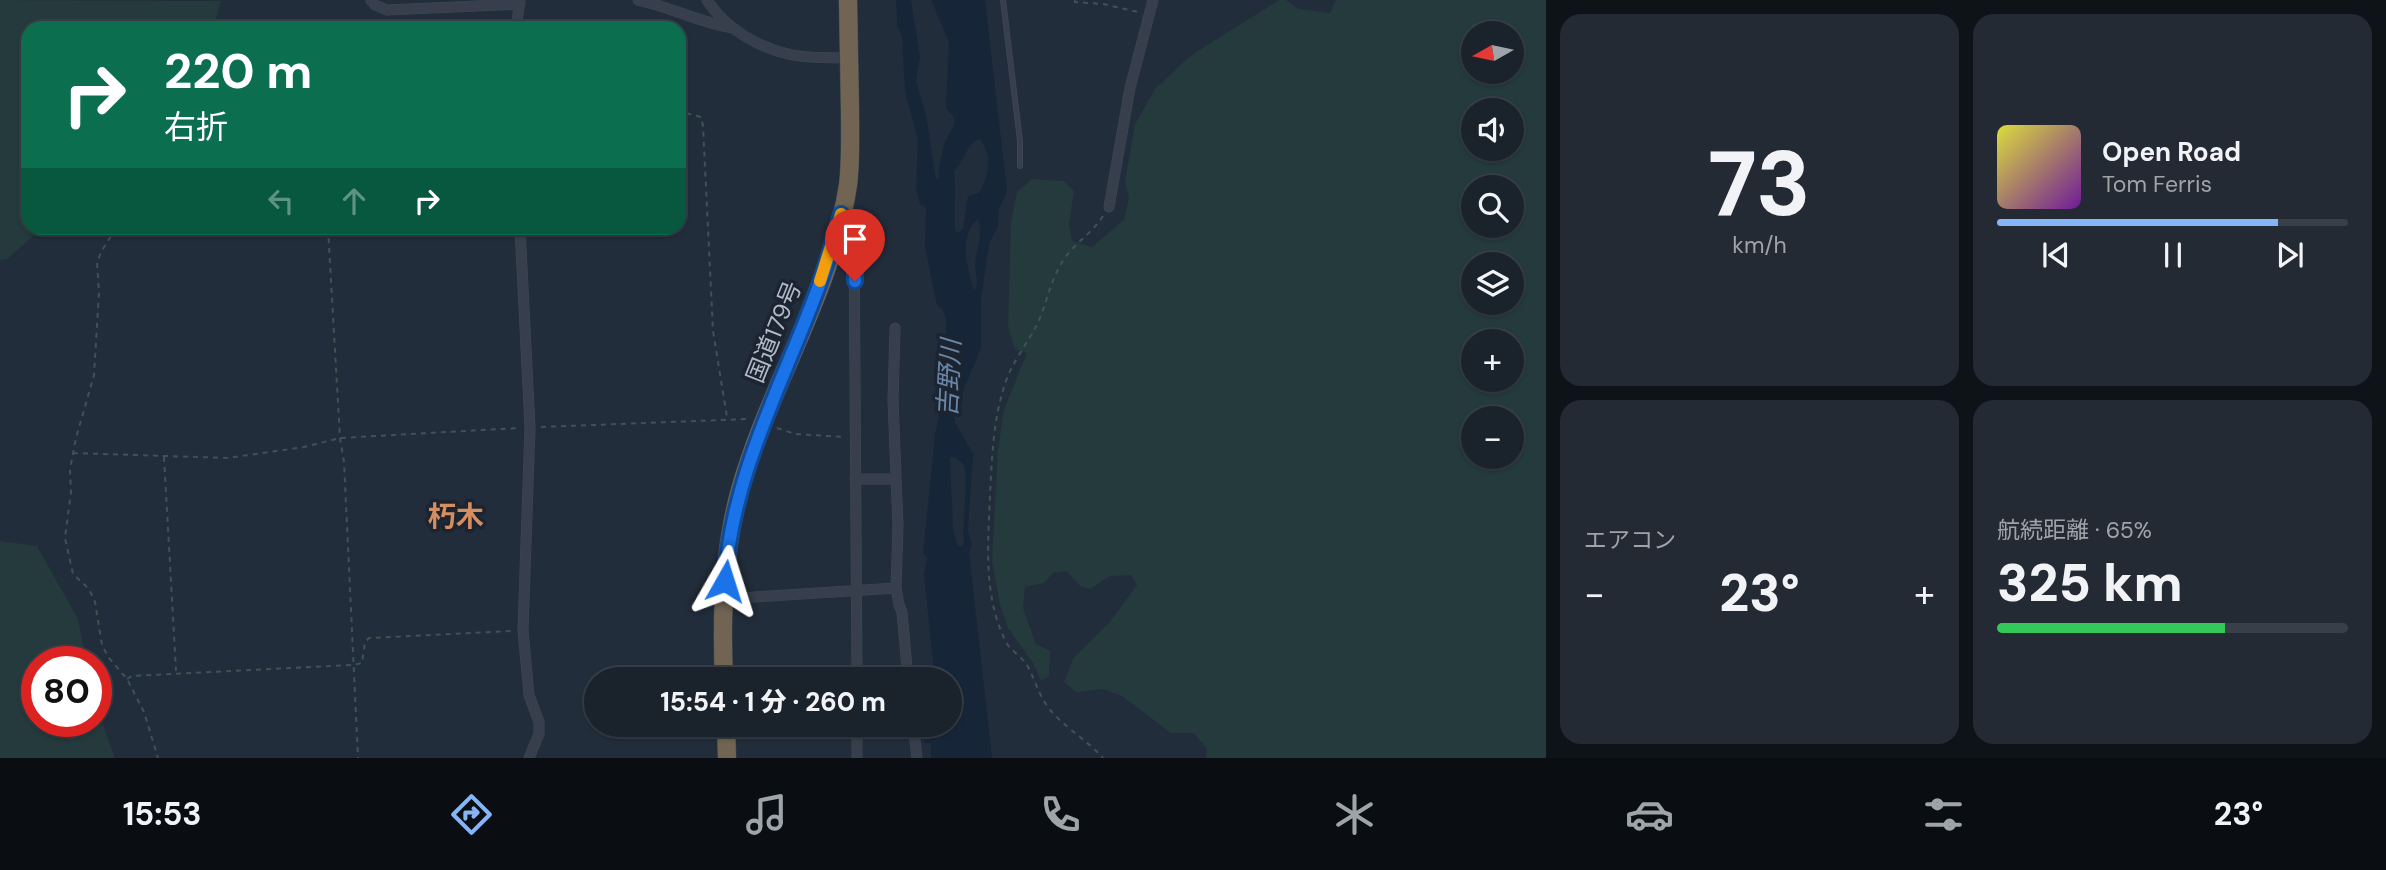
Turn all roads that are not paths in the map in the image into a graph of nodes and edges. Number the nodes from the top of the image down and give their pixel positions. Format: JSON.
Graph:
{"nodes":[{"id":1,"x":371,"y":0,"type":"edge"},
{"id":2,"x":638,"y":0,"type":"edge"},
{"id":3,"x":707,"y":0,"type":"edge"},
{"id":4,"x":848,"y":0,"type":"edge"},
{"id":5,"x":1003,"y":0,"type":"edge"},
{"id":6,"x":1153,"y":0,"type":"edge"},
{"id":7,"x":520,"y":2,"type":"edge"},
{"id":8,"x":517,"y":21,"type":"edge"},
{"id":9,"x":734,"y":28,"type":"junction"},
{"id":10,"x":849,"y":58,"type":"junction"},
{"id":11,"x":1020,"y":166,"type":"dead end"},
{"id":12,"x":1109,"y":207,"type":"road end"},
{"id":13,"x":841,"y":214,"type":"junction"},
{"id":14,"x":520,"y":235,"type":"edge"},
{"id":15,"x":895,"y":328,"type":"dead end"},
{"id":16,"x":895,"y":478,"type":"junction"},
{"id":17,"x":855,"y":479,"type":"junction"},
{"id":18,"x":896,"y":588,"type":"junction"},
{"id":19,"x":856,"y":590,"type":"junction"},
{"id":20,"x":723,"y":600,"type":"junction"},
{"id":21,"x":724,"y":667,"type":"edge"},
{"id":22,"x":857,"y":667,"type":"edge"},
{"id":23,"x":907,"y":667,"type":"edge"},
{"id":24,"x":726,"y":737,"type":"edge"},
{"id":25,"x":857,"y":737,"type":"edge"},
{"id":26,"x":915,"y":737,"type":"edge"},
{"id":27,"x":529,"y":758,"type":"edge"},
{"id":28,"x":727,"y":758,"type":"edge"},
{"id":29,"x":857,"y":758,"type":"edge"},
{"id":30,"x":917,"y":758,"type":"edge"}],
"edges":[{"from":1,"to":7,"type":"street"},
{"from":2,"to":9,"type":"street"},
{"from":3,"to":9,"type":"street"},
{"from":4,"to":10,"type":"highway","name":"国道179号"},
{"from":5,"to":11,"type":"lane"},
{"from":6,"to":12,"type":"street"},
{"from":7,"to":8,"type":"street"},
{"from":9,"to":10,"type":"street"},
{"from":10,"to":13,"type":"highway","name":"国道179号"},
{"from":13,"to":17,"type":"street"},
{"from":13,"to":20,"type":"highway","name":"国道179号"},
{"from":14,"to":27,"type":"street"},
{"from":15,"to":16,"type":"street"},
{"from":16,"to":17,"type":"street"},
{"from":16,"to":18,"type":"street"},
{"from":17,"to":19,"type":"street"},
{"from":18,"to":19,"type":"street"},
{"from":18,"to":23,"type":"street"},
{"from":19,"to":20,"type":"street"},
{"from":19,"to":22,"type":"street"},
{"from":20,"to":21,"type":"highway","name":"国道179号"},
{"from":24,"to":28,"type":"highway"},
{"from":25,"to":29,"type":"street"},
{"from":26,"to":30,"type":"street"}]}
